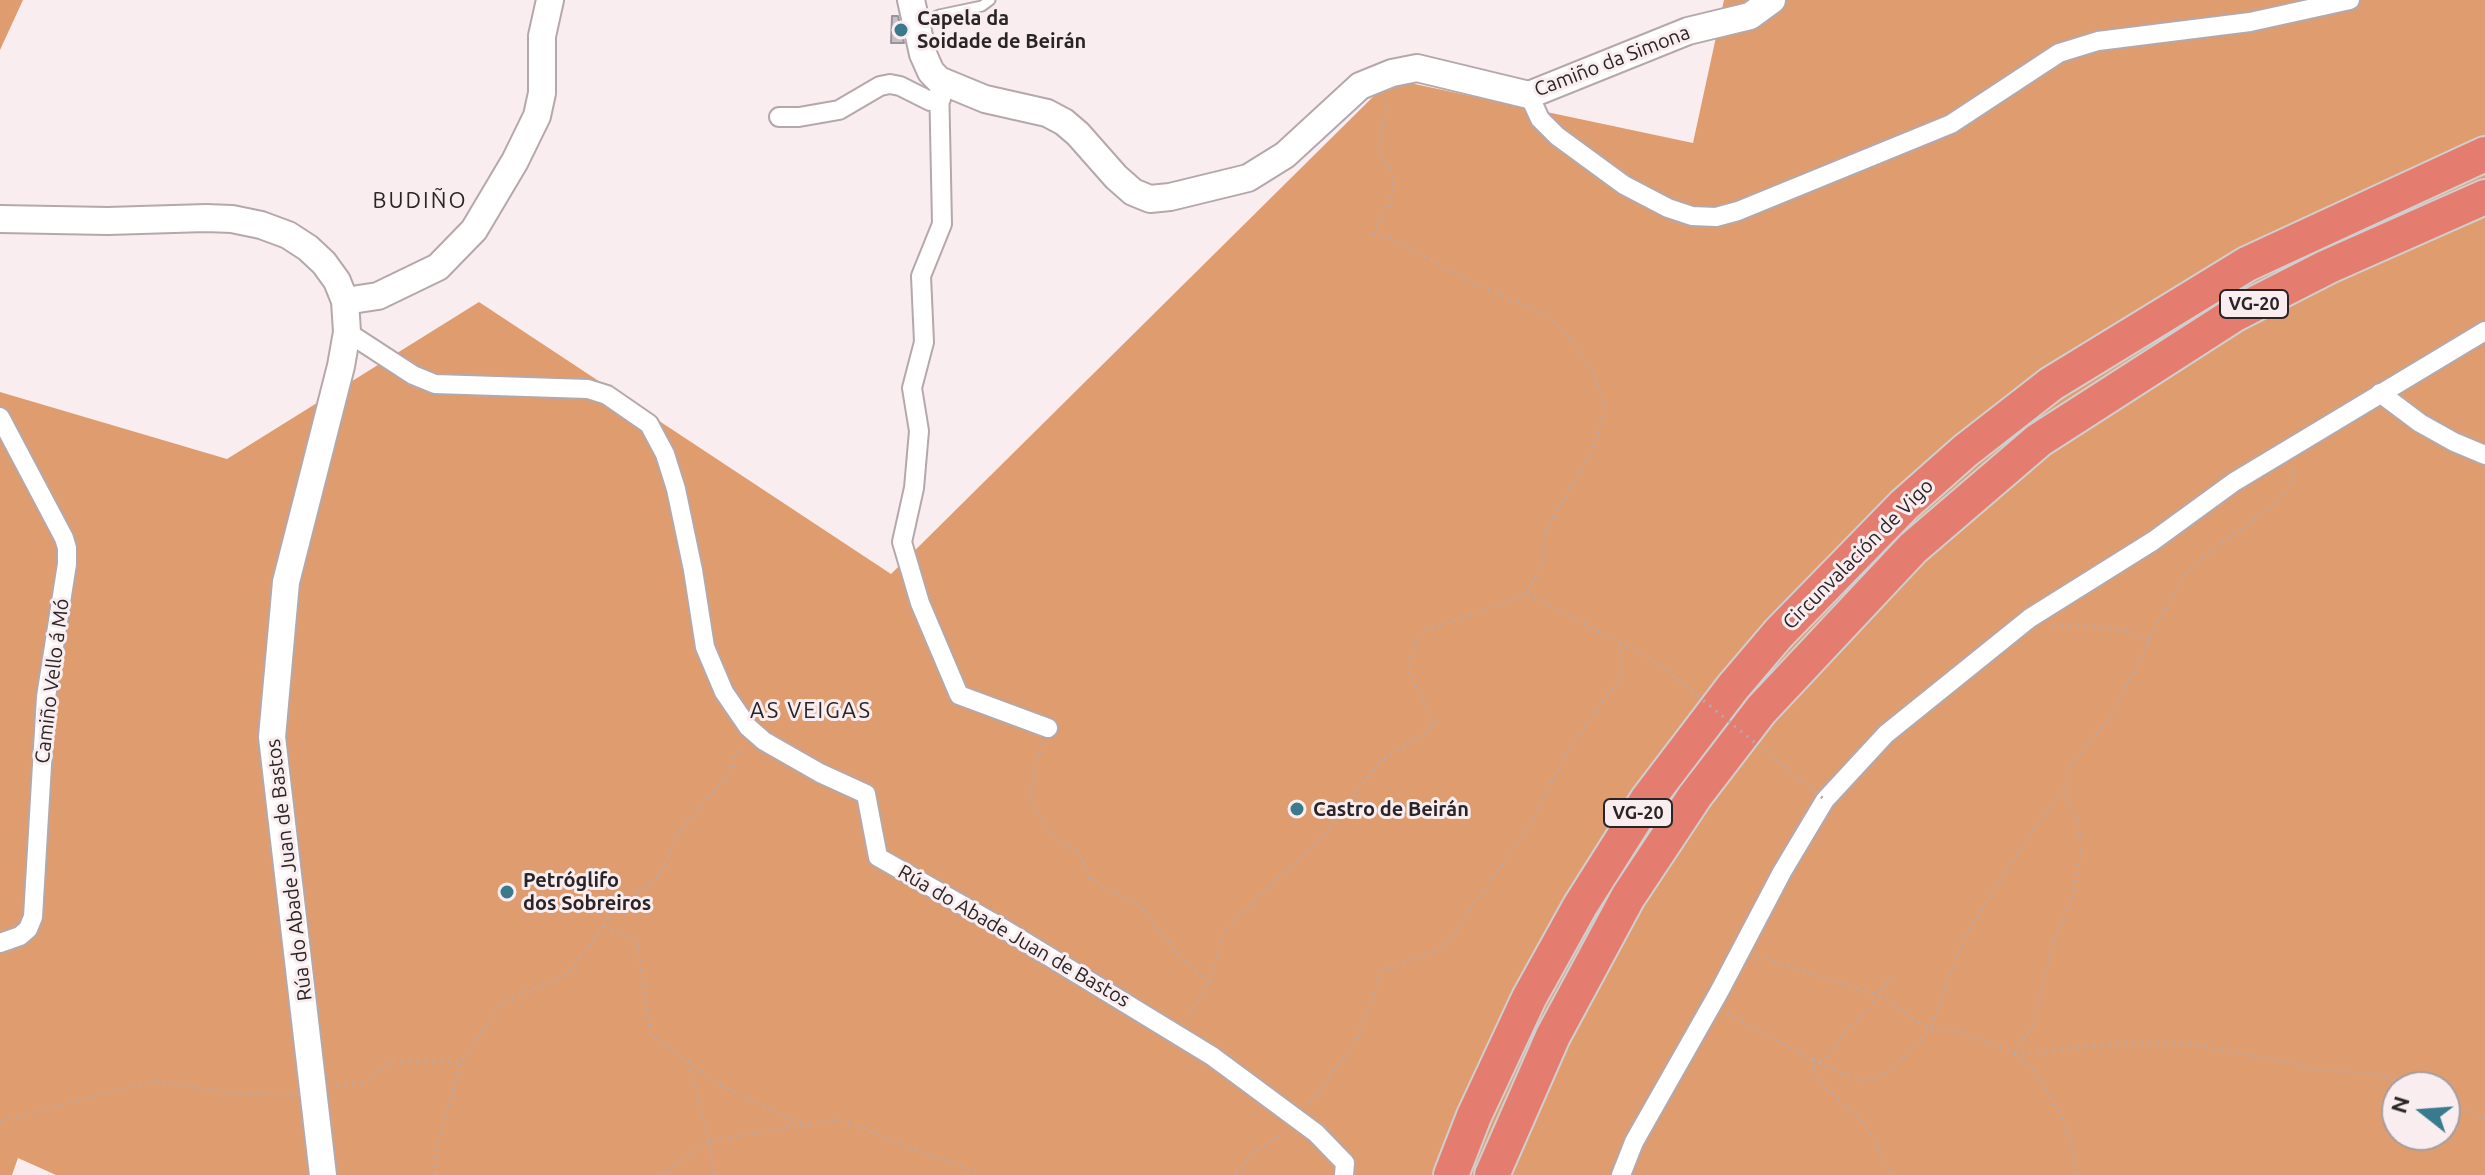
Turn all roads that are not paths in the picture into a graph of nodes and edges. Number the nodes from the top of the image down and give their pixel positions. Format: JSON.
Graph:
{"nodes":[{"id":1,"x":550,"y":0,"type":"edge"},
{"id":2,"x":990,"y":0,"type":"edge"},
{"id":3,"x":1772,"y":0,"type":"edge"},
{"id":4,"x":2350,"y":0,"type":"edge"},
{"id":5,"x":914,"y":13,"type":"edge"},
{"id":6,"x":940,"y":90,"type":"junction"},
{"id":7,"x":1529,"y":95,"type":"junction"},
{"id":8,"x":779,"y":117,"type":"dead end"},
{"id":9,"x":2485,"y":154,"type":"edge"},
{"id":10,"x":2485,"y":197,"type":"edge"},
{"id":11,"x":0,"y":219,"type":"edge"},
{"id":12,"x":345,"y":301,"type":"junction"},
{"id":13,"x":2485,"y":331,"type":"edge"},
{"id":14,"x":347,"y":332,"type":"junction"},
{"id":15,"x":2380,"y":393,"type":"junction"},
{"id":16,"x":0,"y":417,"type":"edge"},
{"id":17,"x":2485,"y":455,"type":"edge"},
{"id":18,"x":1048,"y":728,"type":"road end"},
{"id":19,"x":0,"y":943,"type":"edge"},
{"id":20,"x":323,"y":1175,"type":"edge"},
{"id":21,"x":1344,"y":1175,"type":"edge"},
{"id":22,"x":1451,"y":1175,"type":"edge"},
{"id":23,"x":1492,"y":1175,"type":"edge"},
{"id":24,"x":1621,"y":1175,"type":"edge"}],
"edges":[{"from":1,"to":12,"type":"street"},
{"from":2,"to":5,"type":"lane"},
{"from":3,"to":7,"type":"street","name":"Camiño da Simona"},
{"from":4,"to":7,"type":"street"},
{"from":5,"to":6,"type":"street"},
{"from":6,"to":7,"type":"street","name":"Camiño da Simona"},
{"from":6,"to":8,"type":"street"},
{"from":6,"to":18,"type":"street"},
{"from":9,"to":22,"type":"highway","name":"Circunvalación de Vigo","number":"VG-20"},
{"from":10,"to":23,"type":"highway","name":"Circunvalación de Vigo","number":"VG-20"},
{"from":11,"to":12,"type":"street","name":"Rúa do Abade Juan de Bastos"},
{"from":12,"to":14,"type":"street","name":"Rúa do Abade Juan de Bastos"},
{"from":13,"to":15,"type":"street"},
{"from":14,"to":20,"type":"street","name":"Rúa do Abade Juan de Bastos"},
{"from":14,"to":21,"type":"street","name":"Rúa do Abade Juan de Bastos"},
{"from":15,"to":17,"type":"street"},
{"from":15,"to":24,"type":"street"},
{"from":16,"to":19,"type":"street","name":"Camiño Vello á Mó"}]}
